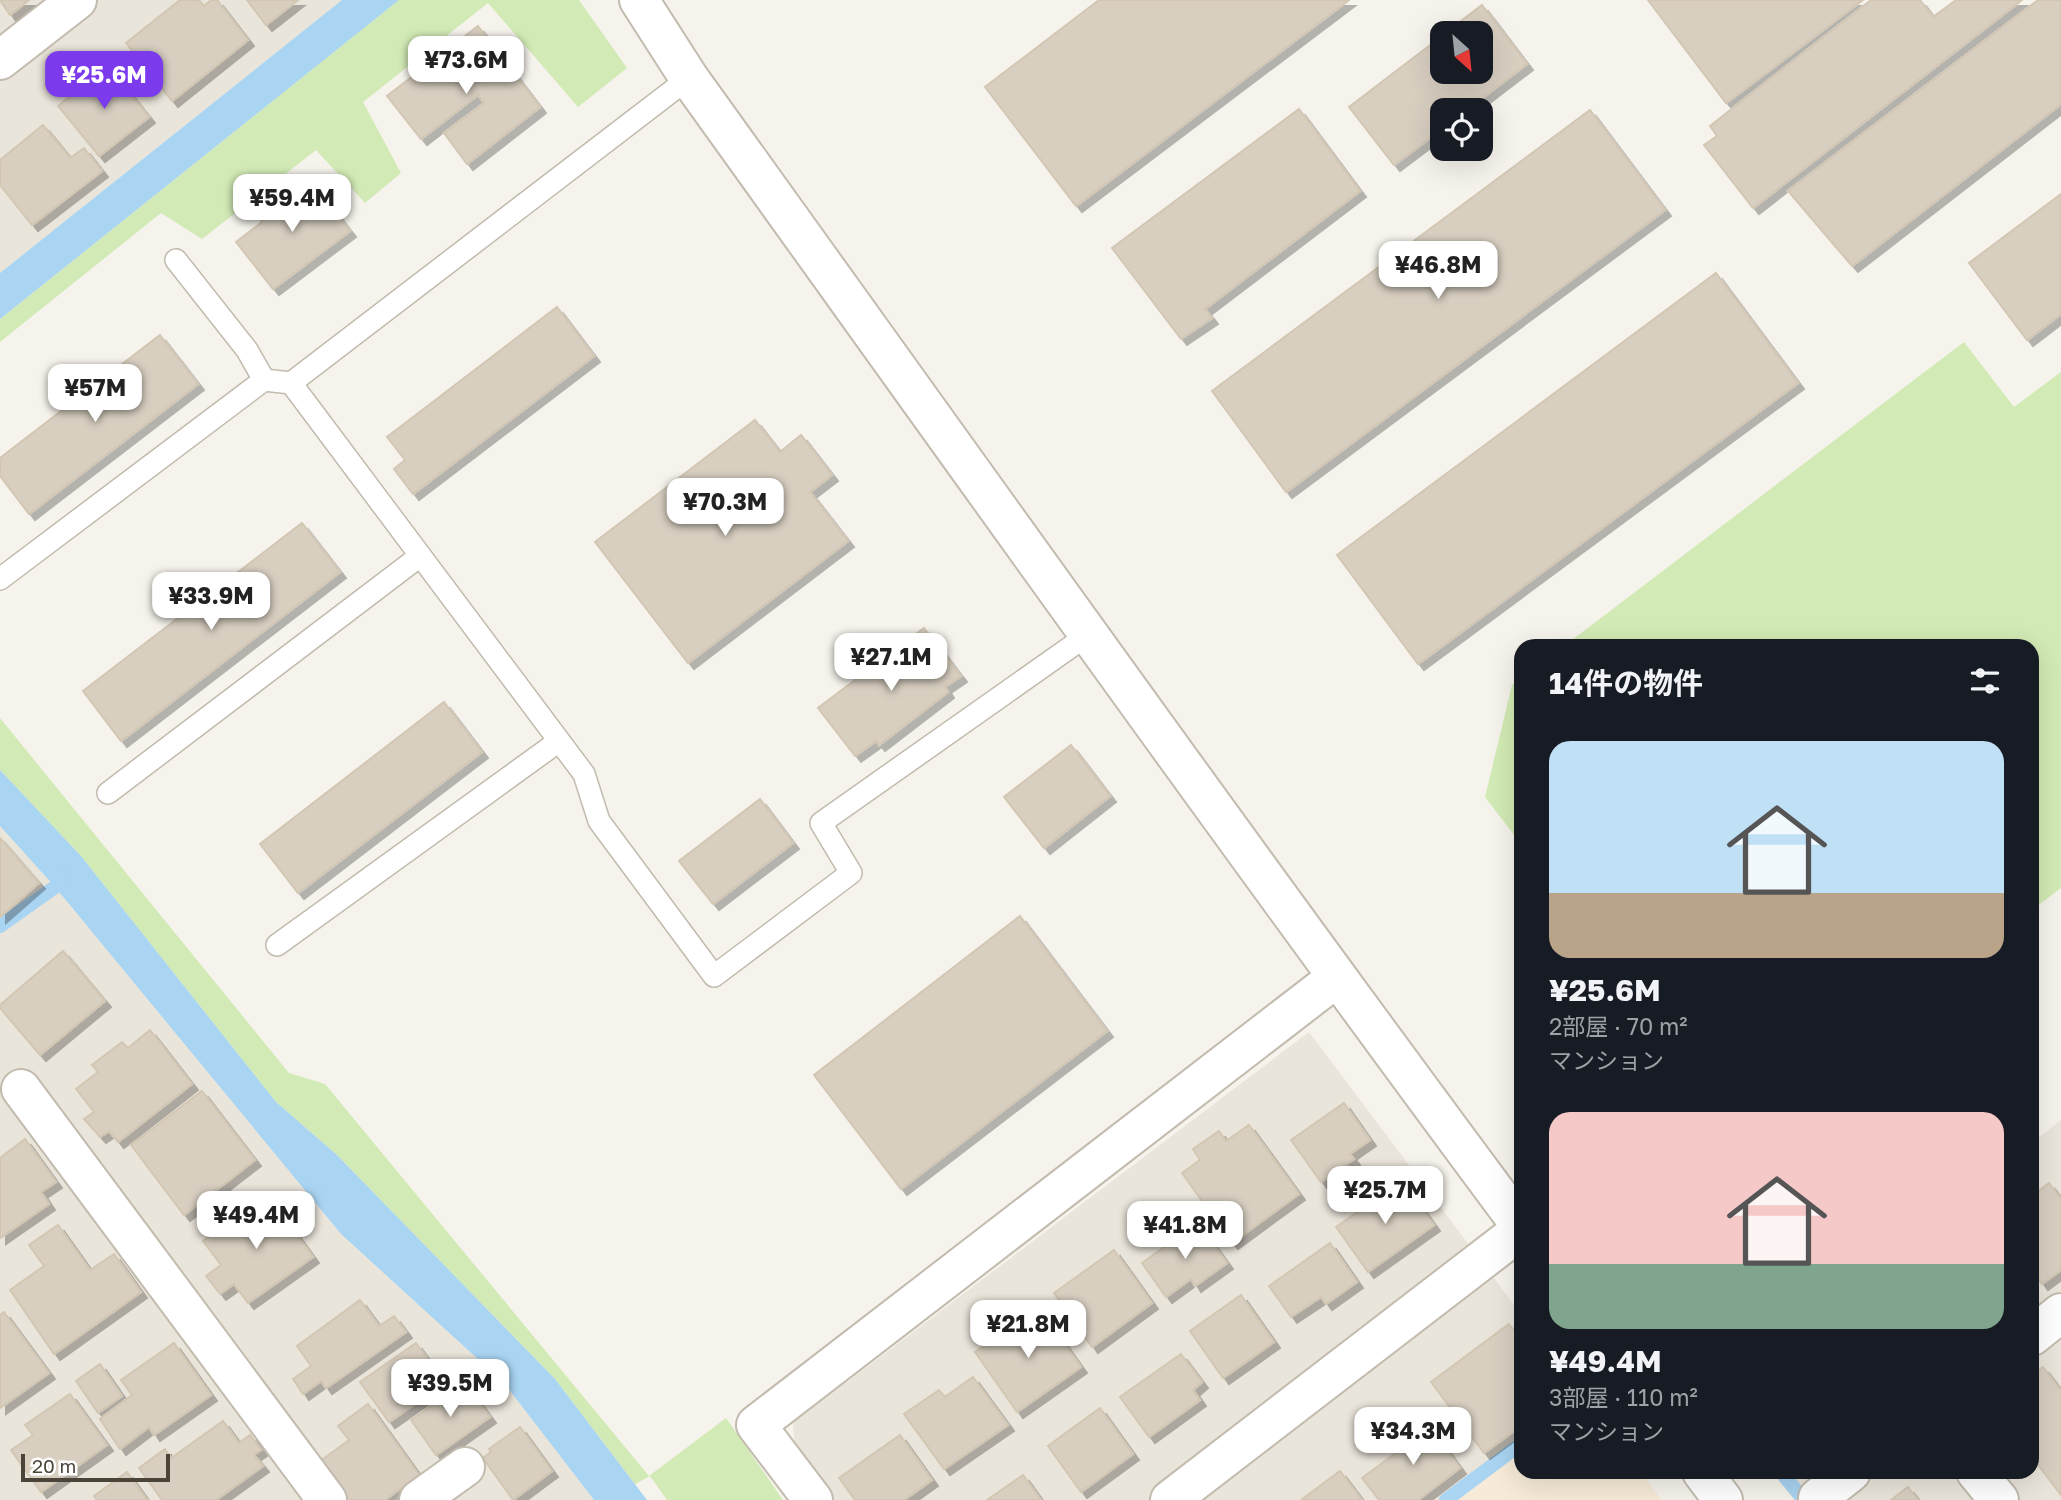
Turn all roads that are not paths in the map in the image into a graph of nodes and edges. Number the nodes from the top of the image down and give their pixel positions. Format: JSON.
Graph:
{"nodes":[{"id":1,"x":77,"y":0,"type":"edge"},
{"id":2,"x":639,"y":0,"type":"edge"},
{"id":3,"x":0,"y":61,"type":"edge"},
{"id":4,"x":690,"y":78,"type":"junction"},
{"id":5,"x":176,"y":260,"type":"dead end"},
{"id":6,"x":264,"y":380,"type":"junction"},
{"id":7,"x":290,"y":383,"type":"junction"},
{"id":8,"x":420,"y":556,"type":"junction"},
{"id":9,"x":0,"y":579,"type":"edge"},
{"id":10,"x":1089,"y":634,"type":"junction"},
{"id":11,"x":559,"y":741,"type":"junction"},
{"id":12,"x":108,"y":793,"type":"dead end"},
{"id":13,"x":277,"y":945,"type":"dead end"},
{"id":14,"x":1336,"y":978,"type":"junction"},
{"id":15,"x":20,"y":1089,"type":"dead end"},
{"id":16,"x":1514,"y":1219,"type":"edge"},
{"id":17,"x":1514,"y":1233,"type":"edge"},
{"id":18,"x":2061,"y":1313,"type":"edge"},
{"id":19,"x":2039,"y":1330,"type":"edge"},
{"id":20,"x":465,"y":1467,"type":"dead end"},
{"id":21,"x":1707,"y":1479,"type":"edge"},
{"id":22,"x":1842,"y":1479,"type":"edge"},
{"id":23,"x":1982,"y":1479,"type":"edge"},
{"id":24,"x":1818,"y":1498,"type":"edge"},
{"id":25,"x":327,"y":1500,"type":"edge"},
{"id":26,"x":419,"y":1500,"type":"edge"},
{"id":27,"x":813,"y":1500,"type":"edge"},
{"id":28,"x":1170,"y":1500,"type":"edge"},
{"id":29,"x":1723,"y":1500,"type":"edge"},
{"id":30,"x":1999,"y":1500,"type":"edge"}],
"edges":[{"from":1,"to":3,"type":"street"},
{"from":2,"to":4,"type":"street"},
{"from":4,"to":7,"type":"lane"},
{"from":4,"to":10,"type":"street"},
{"from":5,"to":6,"type":"lane"},
{"from":6,"to":7,"type":"lane"},
{"from":6,"to":9,"type":"lane"},
{"from":7,"to":8,"type":"lane"},
{"from":8,"to":11,"type":"lane"},
{"from":8,"to":12,"type":"lane"},
{"from":10,"to":11,"type":"lane"},
{"from":10,"to":14,"type":"street"},
{"from":11,"to":13,"type":"lane"},
{"from":14,"to":16,"type":"street"},
{"from":14,"to":27,"type":"street"},
{"from":15,"to":25,"type":"street"},
{"from":17,"to":28,"type":"street"},
{"from":18,"to":19,"type":"street"},
{"from":20,"to":26,"type":"street"},
{"from":21,"to":29,"type":"street"},
{"from":22,"to":24,"type":"street"},
{"from":23,"to":30,"type":"street"}]}
